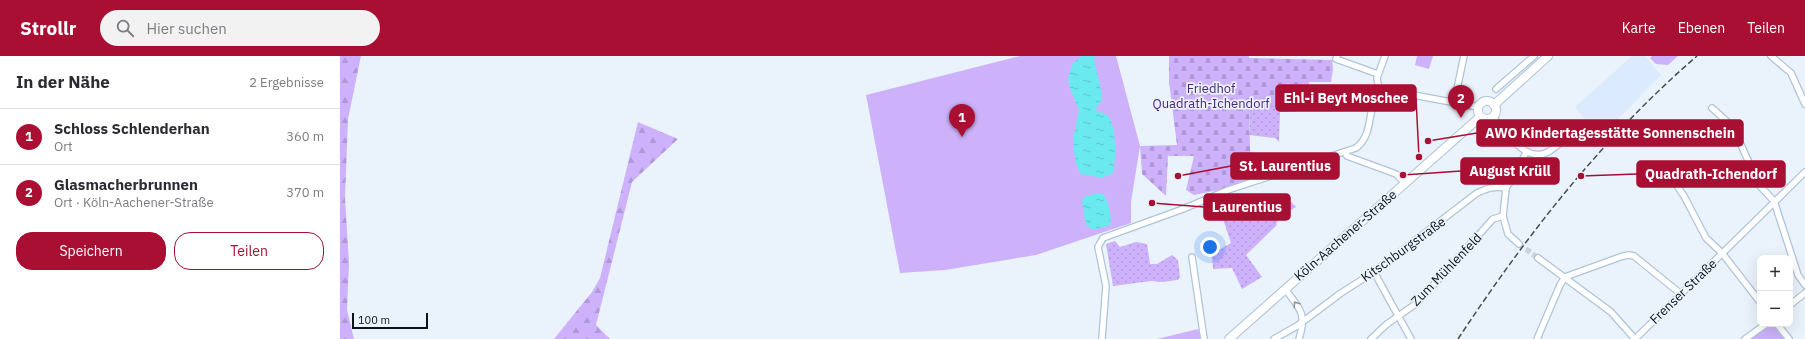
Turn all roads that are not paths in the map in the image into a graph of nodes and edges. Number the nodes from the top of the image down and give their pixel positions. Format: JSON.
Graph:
{"nodes":[{"id":1,"x":1336,"y":56,"type":"edge"},
{"id":2,"x":1385,"y":56,"type":"edge"},
{"id":3,"x":1464,"y":56,"type":"edge"},
{"id":4,"x":1534,"y":56,"type":"edge"},
{"id":5,"x":1548,"y":56,"type":"edge"},
{"id":6,"x":1772,"y":56,"type":"edge"},
{"id":7,"x":1516,"y":72,"type":"junction"},
{"id":8,"x":1378,"y":74,"type":"junction"},
{"id":9,"x":1518,"y":82,"type":"junction"},
{"id":10,"x":1496,"y":89,"type":"dead end"},
{"id":11,"x":1379,"y":90,"type":"junction"},
{"id":12,"x":1454,"y":103,"type":"junction"},
{"id":13,"x":1805,"y":104,"type":"edge"},
{"id":14,"x":1494,"y":105,"type":"junction"},
{"id":15,"x":1478,"y":107,"type":"junction"},
{"id":16,"x":1712,"y":108,"type":"dead end"},
{"id":17,"x":1480,"y":116,"type":"junction"},
{"id":18,"x":1493,"y":117,"type":"junction"},
{"id":19,"x":1581,"y":124,"type":"dead end"},
{"id":20,"x":1345,"y":152,"type":"junction"},
{"id":21,"x":1526,"y":152,"type":"junction"},
{"id":22,"x":1805,"y":172,"type":"edge"},
{"id":23,"x":1673,"y":180,"type":"dead end"},
{"id":24,"x":1405,"y":183,"type":"junction"},
{"id":25,"x":1506,"y":188,"type":"junction"},
{"id":26,"x":1774,"y":201,"type":"junction"},
{"id":27,"x":1503,"y":216,"type":"junction"},
{"id":28,"x":1519,"y":244,"type":"tunnel mouth"},
{"id":29,"x":1722,"y":253,"type":"junction"},
{"id":30,"x":1192,"y":257,"type":"dead end"},
{"id":31,"x":1538,"y":258,"type":"tunnel mouth"},
{"id":32,"x":1374,"y":272,"type":"junction"},
{"id":33,"x":1565,"y":277,"type":"junction"},
{"id":34,"x":1805,"y":285,"type":"edge"},
{"id":35,"x":1285,"y":289,"type":"junction"},
{"id":36,"x":1805,"y":293,"type":"edge"},
{"id":37,"x":1681,"y":294,"type":"junction"},
{"id":38,"x":1757,"y":298,"type":"edge"},
{"id":39,"x":1793,"y":303,"type":"edge"},
{"id":40,"x":1398,"y":315,"type":"junction"},
{"id":41,"x":1304,"y":320,"type":"junction"},
{"id":42,"x":1762,"y":327,"type":"edge"},
{"id":43,"x":1779,"y":327,"type":"edge"},
{"id":44,"x":1102,"y":339,"type":"edge"},
{"id":45,"x":1204,"y":339,"type":"edge"},
{"id":46,"x":1229,"y":339,"type":"edge"},
{"id":47,"x":1274,"y":339,"type":"edge"},
{"id":48,"x":1299,"y":339,"type":"edge"},
{"id":49,"x":1371,"y":339,"type":"edge"},
{"id":50,"x":1411,"y":339,"type":"edge"},
{"id":51,"x":1536,"y":339,"type":"edge"},
{"id":52,"x":1635,"y":339,"type":"edge"},
{"id":53,"x":1745,"y":339,"type":"edge"},
{"id":54,"x":1789,"y":339,"type":"edge"}],
"edges":[{"from":1,"to":8,"type":"street"},
{"from":2,"to":8,"type":"street"},
{"from":3,"to":12,"type":"street"},
{"from":4,"to":7,"type":"street"},
{"from":5,"to":9,"type":"main road"},
{"from":6,"to":13,"type":"street"},
{"from":7,"to":9,"type":"street"},
{"from":7,"to":10,"type":"street"},
{"from":8,"to":11,"type":"street"},
{"from":9,"to":14,"type":"main road"},
{"from":11,"to":12,"type":"street"},
{"from":11,"to":20,"type":"street"},
{"from":12,"to":15,"type":"street"},
{"from":14,"to":15,"type":"main road"},
{"from":14,"to":18,"type":"main road"},
{"from":15,"to":17,"type":"main road"},
{"from":16,"to":26,"type":"street"},
{"from":17,"to":18,"type":"main road"},
{"from":17,"to":24,"type":"main road","name":"Köln-Aachener-Straße"},
{"from":18,"to":21,"type":"street"},
{"from":19,"to":21,"type":"street"},
{"from":20,"to":24,"type":"street"},
{"from":20,"to":44,"type":"street"},
{"from":21,"to":25,"type":"street"},
{"from":22,"to":26,"type":"street","name":"Frenser Straße"},
{"from":23,"to":29,"type":"street"},
{"from":24,"to":35,"type":"main road","name":"Köln-Aachener-Straße"},
{"from":25,"to":27,"type":"street"},
{"from":25,"to":32,"type":"street","name":"Kitschburgstraße"},
{"from":26,"to":29,"type":"street","name":"Frenser Straße"},
{"from":26,"to":34,"type":"street"},
{"from":27,"to":28,"type":"street"},
{"from":27,"to":40,"type":"street","name":"Zum Mühlenfeld"},
{"from":29,"to":37,"type":"street","name":"Frenser Straße"},
{"from":29,"to":38,"type":"street"},
{"from":30,"to":45,"type":"street"},
{"from":31,"to":33,"type":"street","name":"Frenser Straße"},
{"from":32,"to":40,"type":"street"},
{"from":32,"to":41,"type":"street","name":"Kitschburgstraße"},
{"from":33,"to":37,"type":"street"},
{"from":33,"to":51,"type":"street"},
{"from":33,"to":52,"type":"street","name":"Frenser Straße"},
{"from":41,"to":35,"type":"street","one_way":true},
{"from":35,"to":46,"type":"main road","name":"Köln-Aachener-Straße"},
{"from":36,"to":39,"type":"street"},
{"from":37,"to":52,"type":"street","name":"Frenser Straße"},
{"from":40,"to":49,"type":"street","name":"Zum Mühlenfeld"},
{"from":40,"to":50,"type":"street"},
{"from":41,"to":47,"type":"street","name":"Kitschburgstraße"},
{"from":41,"to":48,"type":"street"},
{"from":42,"to":53,"type":"street"},
{"from":43,"to":54,"type":"street"}]}
